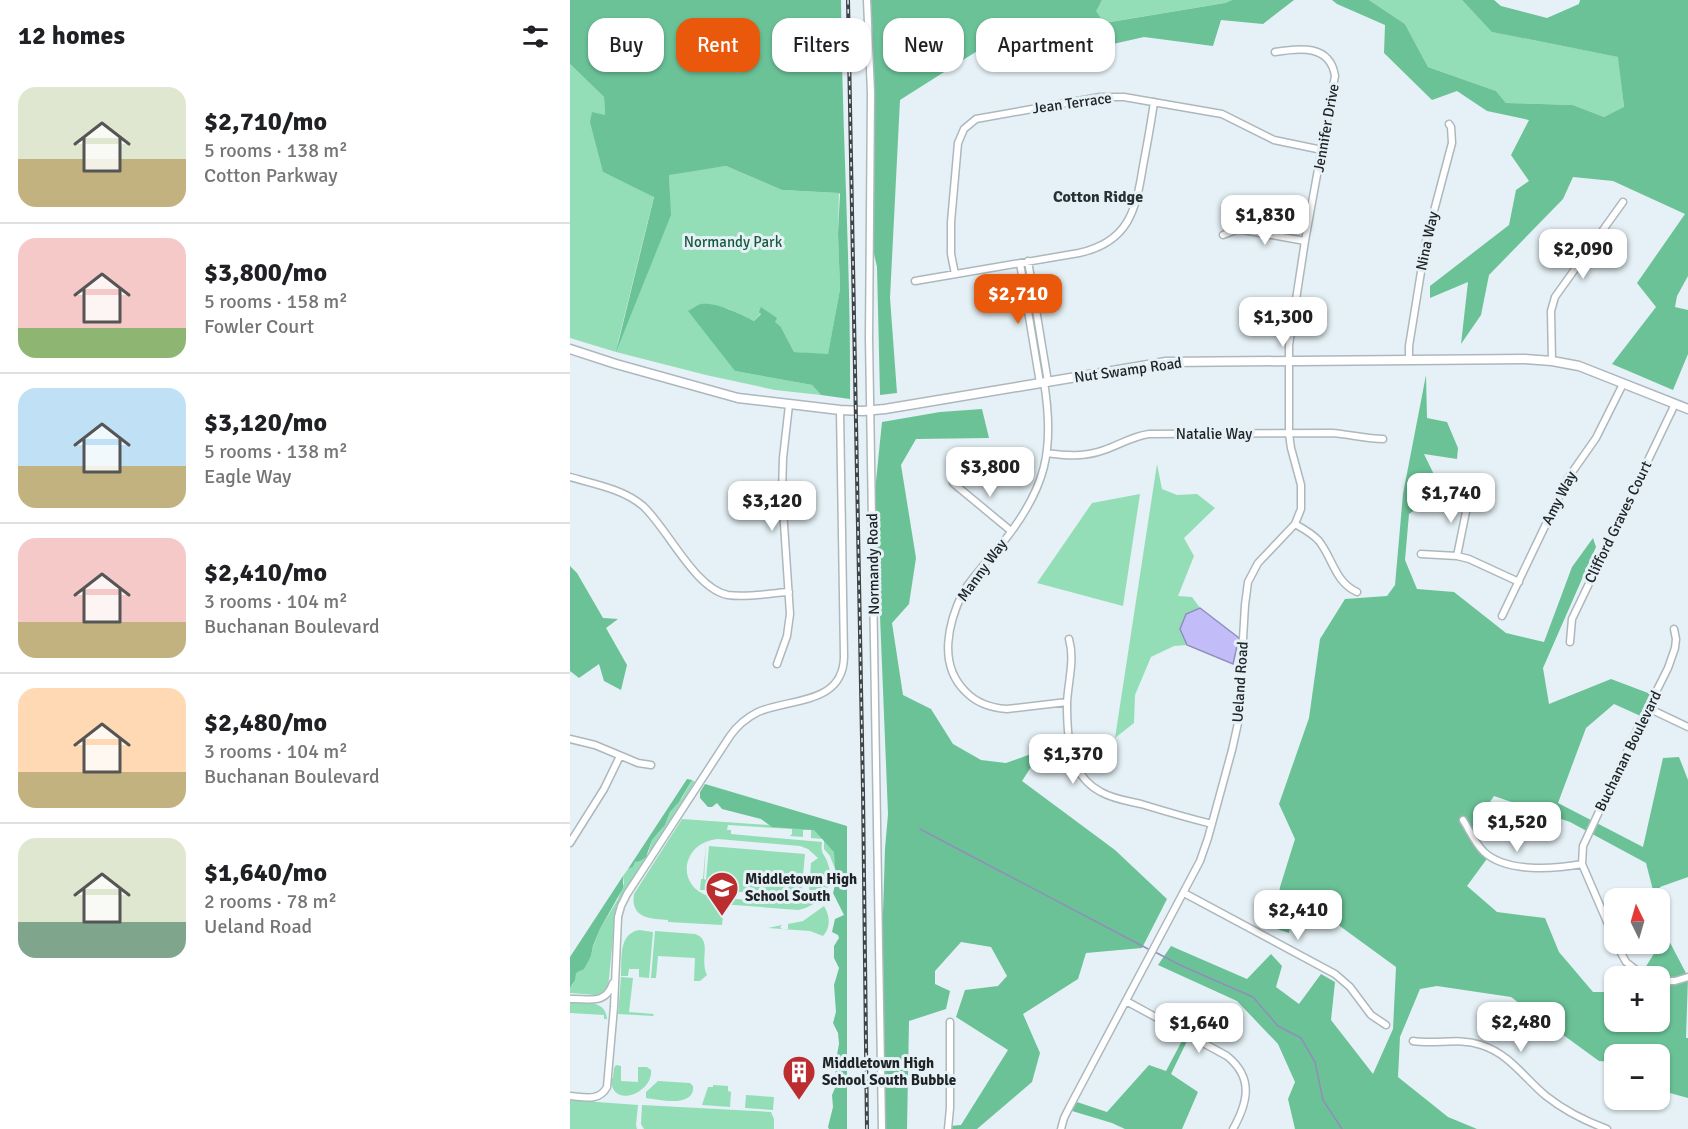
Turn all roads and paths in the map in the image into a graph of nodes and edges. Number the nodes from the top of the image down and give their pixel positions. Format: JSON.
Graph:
{"nodes":[{"id":1,"x":867,"y":0,"type":"edge"},
{"id":2,"x":1275,"y":52,"type":"dead end"},
{"id":3,"x":1154,"y":102,"type":"junction"},
{"id":4,"x":1449,"y":124,"type":"dead end"},
{"id":5,"x":1322,"y":150,"type":"junction"},
{"id":6,"x":1623,"y":202,"type":"dead end"},
{"id":7,"x":1223,"y":235,"type":"dead end"},
{"id":8,"x":1305,"y":241,"type":"junction"},
{"id":9,"x":1028,"y":261,"type":"junction"},
{"id":10,"x":1020,"y":263,"type":"junction"},
{"id":11,"x":955,"y":274,"type":"junction"},
{"id":12,"x":915,"y":281,"type":"dead end"},
{"id":13,"x":1038,"y":319,"type":"junction"},
{"id":14,"x":1030,"y":321,"type":"junction"},
{"id":15,"x":570,"y":349,"type":"edge"},
{"id":16,"x":1409,"y":360,"type":"junction"},
{"id":17,"x":1289,"y":361,"type":"junction"},
{"id":18,"x":1552,"y":361,"type":"junction"},
{"id":19,"x":1044,"y":382,"type":"junction"},
{"id":20,"x":1623,"y":384,"type":"junction"},
{"id":21,"x":1675,"y":404,"type":"junction"},
{"id":22,"x":789,"y":405,"type":"junction"},
{"id":23,"x":1688,"y":409,"type":"edge"},
{"id":24,"x":840,"y":410,"type":"junction"},
{"id":25,"x":870,"y":410,"type":"junction"},
{"id":26,"x":1289,"y":434,"type":"junction"},
{"id":27,"x":1383,"y":439,"type":"dead end"},
{"id":28,"x":1047,"y":453,"type":"junction"},
{"id":29,"x":570,"y":477,"type":"edge"},
{"id":30,"x":953,"y":483,"type":"dead end"},
{"id":31,"x":1468,"y":497,"type":"dead end"},
{"id":32,"x":1295,"y":524,"type":"junction"},
{"id":33,"x":1011,"y":531,"type":"junction"},
{"id":34,"x":1421,"y":554,"type":"dead end"},
{"id":35,"x":1457,"y":556,"type":"junction"},
{"id":36,"x":1519,"y":582,"type":"junction"},
{"id":37,"x":789,"y":592,"type":"junction"},
{"id":38,"x":1356,"y":592,"type":"dead end"},
{"id":39,"x":1502,"y":616,"type":"dead end"},
{"id":40,"x":1674,"y":629,"type":"dead end"},
{"id":41,"x":1069,"y":639,"type":"dead end"},
{"id":42,"x":1570,"y":642,"type":"dead end"},
{"id":43,"x":777,"y":664,"type":"dead end"},
{"id":44,"x":1067,"y":702,"type":"junction"},
{"id":45,"x":1648,"y":708,"type":"junction"},
{"id":46,"x":1688,"y":727,"type":"edge"},
{"id":47,"x":570,"y":739,"type":"edge"},
{"id":48,"x":620,"y":756,"type":"junction"},
{"id":49,"x":651,"y":765,"type":"dead end"},
{"id":50,"x":1463,"y":820,"type":"dead end"},
{"id":51,"x":1212,"y":824,"type":"junction"},
{"id":52,"x":570,"y":843,"type":"edge"},
{"id":53,"x":1582,"y":864,"type":"junction"},
{"id":54,"x":1184,"y":893,"type":"junction"},
{"id":55,"x":1604,"y":915,"type":"edge"},
{"id":56,"x":1622,"y":954,"type":"edge"},
{"id":57,"x":1631,"y":966,"type":"edge"},
{"id":58,"x":614,"y":976,"type":"junction"},
{"id":59,"x":1688,"y":977,"type":"edge"},
{"id":60,"x":1670,"y":981,"type":"edge"},
{"id":61,"x":570,"y":999,"type":"edge"},
{"id":62,"x":1126,"y":1001,"type":"junction"},
{"id":63,"x":950,"y":1022,"type":"dead end"},
{"id":64,"x":1386,"y":1025,"type":"dead end"},
{"id":65,"x":1413,"y":1041,"type":"dead end"},
{"id":66,"x":570,"y":1096,"type":"edge"},
{"id":67,"x":1236,"y":1128,"type":"edge"},
{"id":68,"x":882,"y":1129,"type":"edge"},
{"id":69,"x":948,"y":1129,"type":"edge"},
{"id":70,"x":1061,"y":1129,"type":"edge"},
{"id":71,"x":1607,"y":1129,"type":"edge"}],
"edges":[{"from":1,"to":25,"type":"street","name":"Normandy Road"},
{"from":2,"to":5,"type":"street","name":"Jennifer Drive"},
{"from":3,"to":5,"type":"street","name":"Jean Terrace"},
{"from":3,"to":9,"type":"street"},
{"from":3,"to":11,"type":"street","name":"Jean Terrace"},
{"from":4,"to":16,"type":"street","name":"Nina Way"},
{"from":5,"to":8,"type":"street","name":"Jennifer Drive"},
{"from":6,"to":18,"type":"street"},
{"from":7,"to":8,"type":"street"},
{"from":8,"to":17,"type":"street","name":"Jennifer Drive"},
{"from":9,"to":10,"type":"street"},
{"from":9,"to":13,"type":"street"},
{"from":10,"to":11,"type":"street"},
{"from":10,"to":14,"type":"street"},
{"from":11,"to":12,"type":"street"},
{"from":13,"to":14,"type":"street"},
{"from":13,"to":19,"type":"street"},
{"from":14,"to":19,"type":"street"},
{"from":15,"to":22,"type":"main road","name":"Nut Swamp Road"},
{"from":16,"to":17,"type":"main road","name":"Nut Swamp Road"},
{"from":16,"to":18,"type":"main road","name":"Nut Swamp Road"},
{"from":17,"to":19,"type":"main road","name":"Nut Swamp Road"},
{"from":17,"to":26,"type":"street"},
{"from":18,"to":20,"type":"main road","name":"Nut Swamp Road"},
{"from":19,"to":25,"type":"main road","name":"Nut Swamp Road"},
{"from":19,"to":28,"type":"street","name":"Manny Way"},
{"from":20,"to":21,"type":"main road","name":"Nut Swamp Road"},
{"from":20,"to":36,"type":"street","name":"Amy Way"},
{"from":21,"to":23,"type":"main road","name":"Nut Swamp Road"},
{"from":21,"to":42,"type":"street","name":"Clifford Graves Court"},
{"from":22,"to":24,"type":"main road","name":"Nut Swamp Road"},
{"from":22,"to":37,"type":"street"},
{"from":24,"to":25,"type":"main road","name":"Nut Swamp Road"},
{"from":24,"to":58,"type":"street"},
{"from":25,"to":68,"type":"street","name":"Normandy Road"},
{"from":26,"to":27,"type":"street","name":"Natalie Way"},
{"from":26,"to":28,"type":"street","name":"Natalie Way"},
{"from":26,"to":32,"type":"street"},
{"from":28,"to":33,"type":"street","name":"Manny Way"},
{"from":29,"to":37,"type":"street"},
{"from":30,"to":33,"type":"street"},
{"from":31,"to":35,"type":"street"},
{"from":32,"to":38,"type":"street"},
{"from":32,"to":51,"type":"street","name":"Ueland Road"},
{"from":33,"to":44,"type":"street","name":"Manny Way"},
{"from":34,"to":35,"type":"street"},
{"from":35,"to":36,"type":"street"},
{"from":36,"to":39,"type":"street","name":"Amy Way"},
{"from":37,"to":43,"type":"street"},
{"from":40,"to":45,"type":"street","name":"Buchanan Boulevard"},
{"from":41,"to":44,"type":"street"},
{"from":44,"to":51,"type":"street"},
{"from":45,"to":46,"type":"street"},
{"from":45,"to":53,"type":"street","name":"Buchanan Boulevard"},
{"from":47,"to":48,"type":"street"},
{"from":48,"to":49,"type":"street"},
{"from":48,"to":52,"type":"street"},
{"from":50,"to":53,"type":"street"},
{"from":51,"to":54,"type":"street","name":"Ueland Road"},
{"from":53,"to":55,"type":"street"},
{"from":54,"to":62,"type":"street","name":"Ueland Road"},
{"from":54,"to":64,"type":"street"},
{"from":56,"to":57,"type":"street"},
{"from":58,"to":61,"type":"street"},
{"from":58,"to":66,"type":"street"},
{"from":59,"to":60,"type":"street"},
{"from":62,"to":67,"type":"street"},
{"from":62,"to":70,"type":"street","name":"Ueland Road"},
{"from":63,"to":69,"type":"street"},
{"from":65,"to":71,"type":"street"}]}
